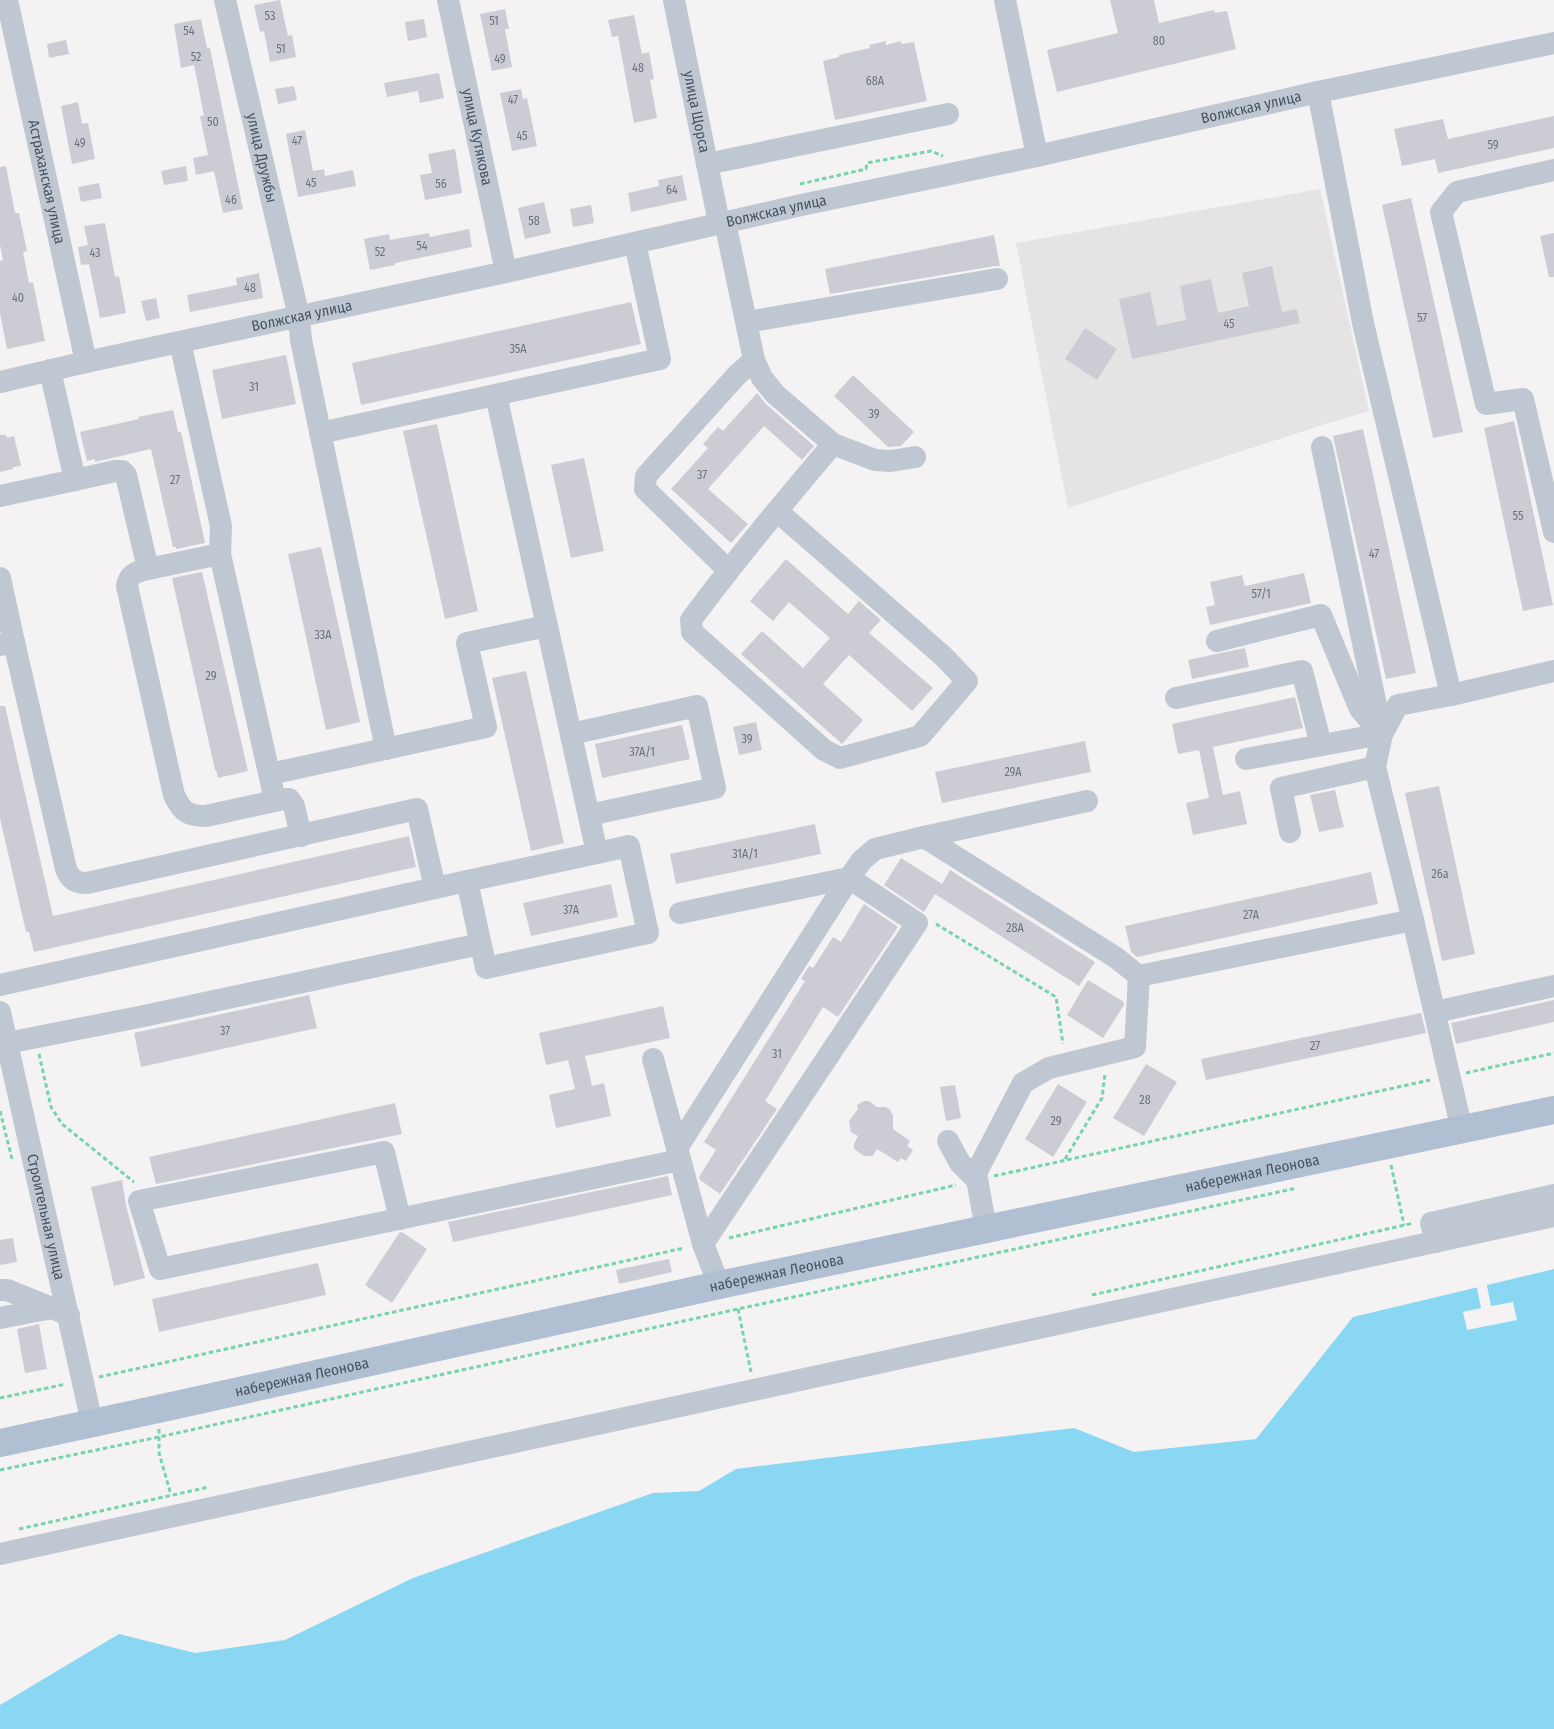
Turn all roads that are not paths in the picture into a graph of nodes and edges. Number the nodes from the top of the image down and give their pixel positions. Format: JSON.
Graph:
{"nodes":[{"id":1,"x":7,"y":0,"type":"edge"},
{"id":2,"x":225,"y":0,"type":"edge"},
{"id":3,"x":447,"y":0,"type":"edge"},
{"id":4,"x":674,"y":0,"type":"edge"},
{"id":5,"x":1005,"y":0,"type":"edge"},
{"id":6,"x":1554,"y":43,"type":"edge"},
{"id":7,"x":1318,"y":92,"type":"junction"},
{"id":8,"x":948,"y":114,"type":"dead end"},
{"id":9,"x":1037,"y":156,"type":"junction"},
{"id":10,"x":707,"y":164,"type":"junction"},
{"id":11,"x":1554,"y":170,"type":"edge"},
{"id":12,"x":722,"y":222,"type":"junction"},
{"id":13,"x":635,"y":243,"type":"junction"},
{"id":14,"x":506,"y":272,"type":"junction"},
{"id":15,"x":997,"y":279,"type":"dead end"},
{"id":16,"x":298,"y":317,"type":"junction"},
{"id":17,"x":747,"y":322,"type":"junction"},
{"id":18,"x":180,"y":342,"type":"junction"},
{"id":19,"x":754,"y":360,"type":"junction"},
{"id":20,"x":86,"y":362,"type":"junction"},
{"id":21,"x":50,"y":370,"type":"junction"},
{"id":22,"x":0,"y":382,"type":"edge"},
{"id":23,"x":496,"y":395,"type":"junction"},
{"id":24,"x":320,"y":433,"type":"junction"},
{"id":25,"x":832,"y":444,"type":"junction"},
{"id":26,"x":1322,"y":447,"type":"dead end"},
{"id":27,"x":915,"y":457,"type":"dead end"},
{"id":28,"x":75,"y":480,"type":"junction"},
{"id":29,"x":0,"y":496,"type":"edge"},
{"id":30,"x":777,"y":510,"type":"junction"},
{"id":31,"x":1554,"y":532,"type":"edge"},
{"id":32,"x":220,"y":554,"type":"junction"},
{"id":33,"x":148,"y":569,"type":"junction"},
{"id":34,"x":728,"y":570,"type":"junction"},
{"id":35,"x":0,"y":578,"type":"edge"},
{"id":36,"x":547,"y":626,"type":"junction"},
{"id":37,"x":1217,"y":641,"type":"dead end"},
{"id":38,"x":7,"y":644,"type":"edge"},
{"id":39,"x":1554,"y":671,"type":"edge"},
{"id":40,"x":1451,"y":695,"type":"junction"},
{"id":41,"x":1176,"y":698,"type":"dead end"},
{"id":42,"x":571,"y":734,"type":"junction"},
{"id":43,"x":1382,"y":734,"type":"junction"},
{"id":44,"x":1321,"y":745,"type":"junction"},
{"id":45,"x":386,"y":749,"type":"junction"},
{"id":46,"x":1246,"y":759,"type":"dead end"},
{"id":47,"x":1375,"y":767,"type":"junction"},
{"id":48,"x":270,"y":774,"type":"junction"},
{"id":49,"x":275,"y":800,"type":"junction"},
{"id":50,"x":1087,"y":801,"type":"dead end"},
{"id":51,"x":589,"y":815,"type":"junction"},
{"id":52,"x":1290,"y":832,"type":"dead end"},
{"id":53,"x":301,"y":836,"type":"junction"},
{"id":54,"x":924,"y":837,"type":"junction"},
{"id":55,"x":597,"y":853,"type":"junction"},
{"id":56,"x":849,"y":878,"type":"junction"},
{"id":57,"x":467,"y":881,"type":"junction"},
{"id":58,"x":435,"y":888,"type":"junction"},
{"id":59,"x":680,"y":913,"type":"dead end"},
{"id":60,"x":1413,"y":920,"type":"junction"},
{"id":61,"x":480,"y":944,"type":"junction"},
{"id":62,"x":1138,"y":976,"type":"junction"},
{"id":63,"x":0,"y":985,"type":"edge"},
{"id":64,"x":1554,"y":986,"type":"edge"},
{"id":65,"x":0,"y":1012,"type":"edge"},
{"id":66,"x":1435,"y":1012,"type":"junction"},
{"id":67,"x":7,"y":1043,"type":"junction"},
{"id":68,"x":653,"y":1059,"type":"dead end"},
{"id":69,"x":1554,"y":1110,"type":"edge"},
{"id":70,"x":1462,"y":1130,"type":"junction"},
{"id":71,"x":948,"y":1141,"type":"dead end"},
{"id":72,"x":679,"y":1154,"type":"junction"},
{"id":73,"x":977,"y":1180,"type":"junction"},
{"id":74,"x":1554,"y":1196,"type":"edge"},
{"id":75,"x":1554,"y":1216,"type":"edge"},
{"id":76,"x":400,"y":1219,"type":"junction"},
{"id":77,"x":986,"y":1230,"type":"junction"},
{"id":78,"x":1436,"y":1242,"type":"junction"},
{"id":79,"x":703,"y":1244,"type":"junction"},
{"id":80,"x":719,"y":1285,"type":"junction"},
{"id":81,"x":0,"y":1290,"type":"edge"},
{"id":82,"x":60,"y":1312,"type":"junction"},
{"id":83,"x":0,"y":1318,"type":"edge"},
{"id":84,"x":92,"y":1422,"type":"junction"},
{"id":85,"x":0,"y":1443,"type":"edge"},
{"id":86,"x":0,"y":1554,"type":"edge"}],
"edges":[{"from":1,"to":20,"type":"street","name":"Астраханская улица"},
{"from":2,"to":16,"type":"street","name":"улица Дружбы"},
{"from":3,"to":14,"type":"street","name":"улица Кутякова"},
{"from":4,"to":10,"type":"street","name":"улица Щорса"},
{"from":5,"to":9,"type":"street"},
{"from":6,"to":7,"type":"street","name":"Волжская улица"},
{"from":7,"to":9,"type":"street","name":"Волжская улица"},
{"from":7,"to":40,"type":"street"},
{"from":8,"to":10,"type":"street"},
{"from":9,"to":12,"type":"street","name":"Волжская улица"},
{"from":10,"to":12,"type":"street","name":"улица Щорса"},
{"from":11,"to":31,"type":"street"},
{"from":12,"to":13,"type":"street","name":"Волжская улица"},
{"from":12,"to":17,"type":"street","name":"улица Щорса"},
{"from":13,"to":14,"type":"street","name":"Волжская улица"},
{"from":13,"to":23,"type":"street"},
{"from":14,"to":16,"type":"street","name":"Волжская улица"},
{"from":15,"to":17,"type":"street"},
{"from":16,"to":18,"type":"street","name":"Волжская улица"},
{"from":16,"to":24,"type":"street","name":"улица Дружбы"},
{"from":17,"to":19,"type":"street","name":"улица Щорса"},
{"from":18,"to":20,"type":"street","name":"Волжская улица"},
{"from":18,"to":32,"type":"street"},
{"from":19,"to":25,"type":"street","name":"улица Щорса"},
{"from":19,"to":34,"type":"street"},
{"from":20,"to":21,"type":"street","name":"Волжская улица"},
{"from":21,"to":22,"type":"street","name":"Волжская улица"},
{"from":21,"to":28,"type":"street"},
{"from":23,"to":24,"type":"street"},
{"from":23,"to":36,"type":"street"},
{"from":24,"to":45,"type":"street","name":"улица Дружбы"},
{"from":25,"to":27,"type":"street"},
{"from":25,"to":30,"type":"street"},
{"from":26,"to":43,"type":"street"},
{"from":28,"to":29,"type":"street"},
{"from":28,"to":33,"type":"street"},
{"from":30,"to":34,"type":"street"},
{"from":30,"to":34,"type":"street"},
{"from":32,"to":33,"type":"street"},
{"from":32,"to":48,"type":"street"},
{"from":33,"to":49,"type":"street"},
{"from":35,"to":38,"type":"street"},
{"from":36,"to":42,"type":"street"},
{"from":36,"to":45,"type":"street"},
{"from":37,"to":43,"type":"street"},
{"from":38,"to":53,"type":"street"},
{"from":39,"to":40,"type":"street"},
{"from":40,"to":43,"type":"street"},
{"from":41,"to":44,"type":"street"},
{"from":42,"to":51,"type":"street"},
{"from":42,"to":51,"type":"street"},
{"from":43,"to":44,"type":"street"},
{"from":43,"to":47,"type":"street"},
{"from":44,"to":46,"type":"street"},
{"from":45,"to":48,"type":"street"},
{"from":47,"to":52,"type":"street"},
{"from":47,"to":60,"type":"street"},
{"from":48,"to":49,"type":"street"},
{"from":49,"to":53,"type":"street"},
{"from":50,"to":54,"type":"street"},
{"from":51,"to":55,"type":"street"},
{"from":53,"to":58,"type":"street"},
{"from":54,"to":56,"type":"street"},
{"from":54,"to":62,"type":"street"},
{"from":55,"to":57,"type":"street"},
{"from":55,"to":61,"type":"street"},
{"from":56,"to":59,"type":"street"},
{"from":56,"to":72,"type":"street"},
{"from":56,"to":79,"type":"street"},
{"from":57,"to":58,"type":"street"},
{"from":57,"to":61,"type":"street"},
{"from":58,"to":63,"type":"street"},
{"from":60,"to":62,"type":"street"},
{"from":60,"to":66,"type":"street"},
{"from":61,"to":67,"type":"street"},
{"from":62,"to":73,"type":"street"},
{"from":64,"to":66,"type":"street"},
{"from":65,"to":67,"type":"street","name":"Строительная улица"},
{"from":66,"to":70,"type":"street"},
{"from":67,"to":82,"type":"street","name":"Строительная улица"},
{"from":68,"to":72,"type":"street"},
{"from":69,"to":70,"type":"main road","name":"набережная Леонова"},
{"from":70,"to":77,"type":"main road","name":"набережная Леонова"},
{"from":71,"to":73,"type":"street"},
{"from":72,"to":76,"type":"street"},
{"from":72,"to":79,"type":"street"},
{"from":73,"to":77,"type":"street"},
{"from":74,"to":78,"type":"street"},
{"from":75,"to":78,"type":"street"},
{"from":76,"to":76,"type":"street"},
{"from":77,"to":80,"type":"main road","name":"набережная Леонова"},
{"from":78,"to":86,"type":"street"},
{"from":79,"to":80,"type":"street"},
{"from":80,"to":84,"type":"main road","name":"набережная Леонова"},
{"from":81,"to":82,"type":"street"},
{"from":82,"to":83,"type":"street"},
{"from":82,"to":84,"type":"street","name":"Строительная улица"},
{"from":84,"to":85,"type":"main road","name":"набережная Леонова"}]}
